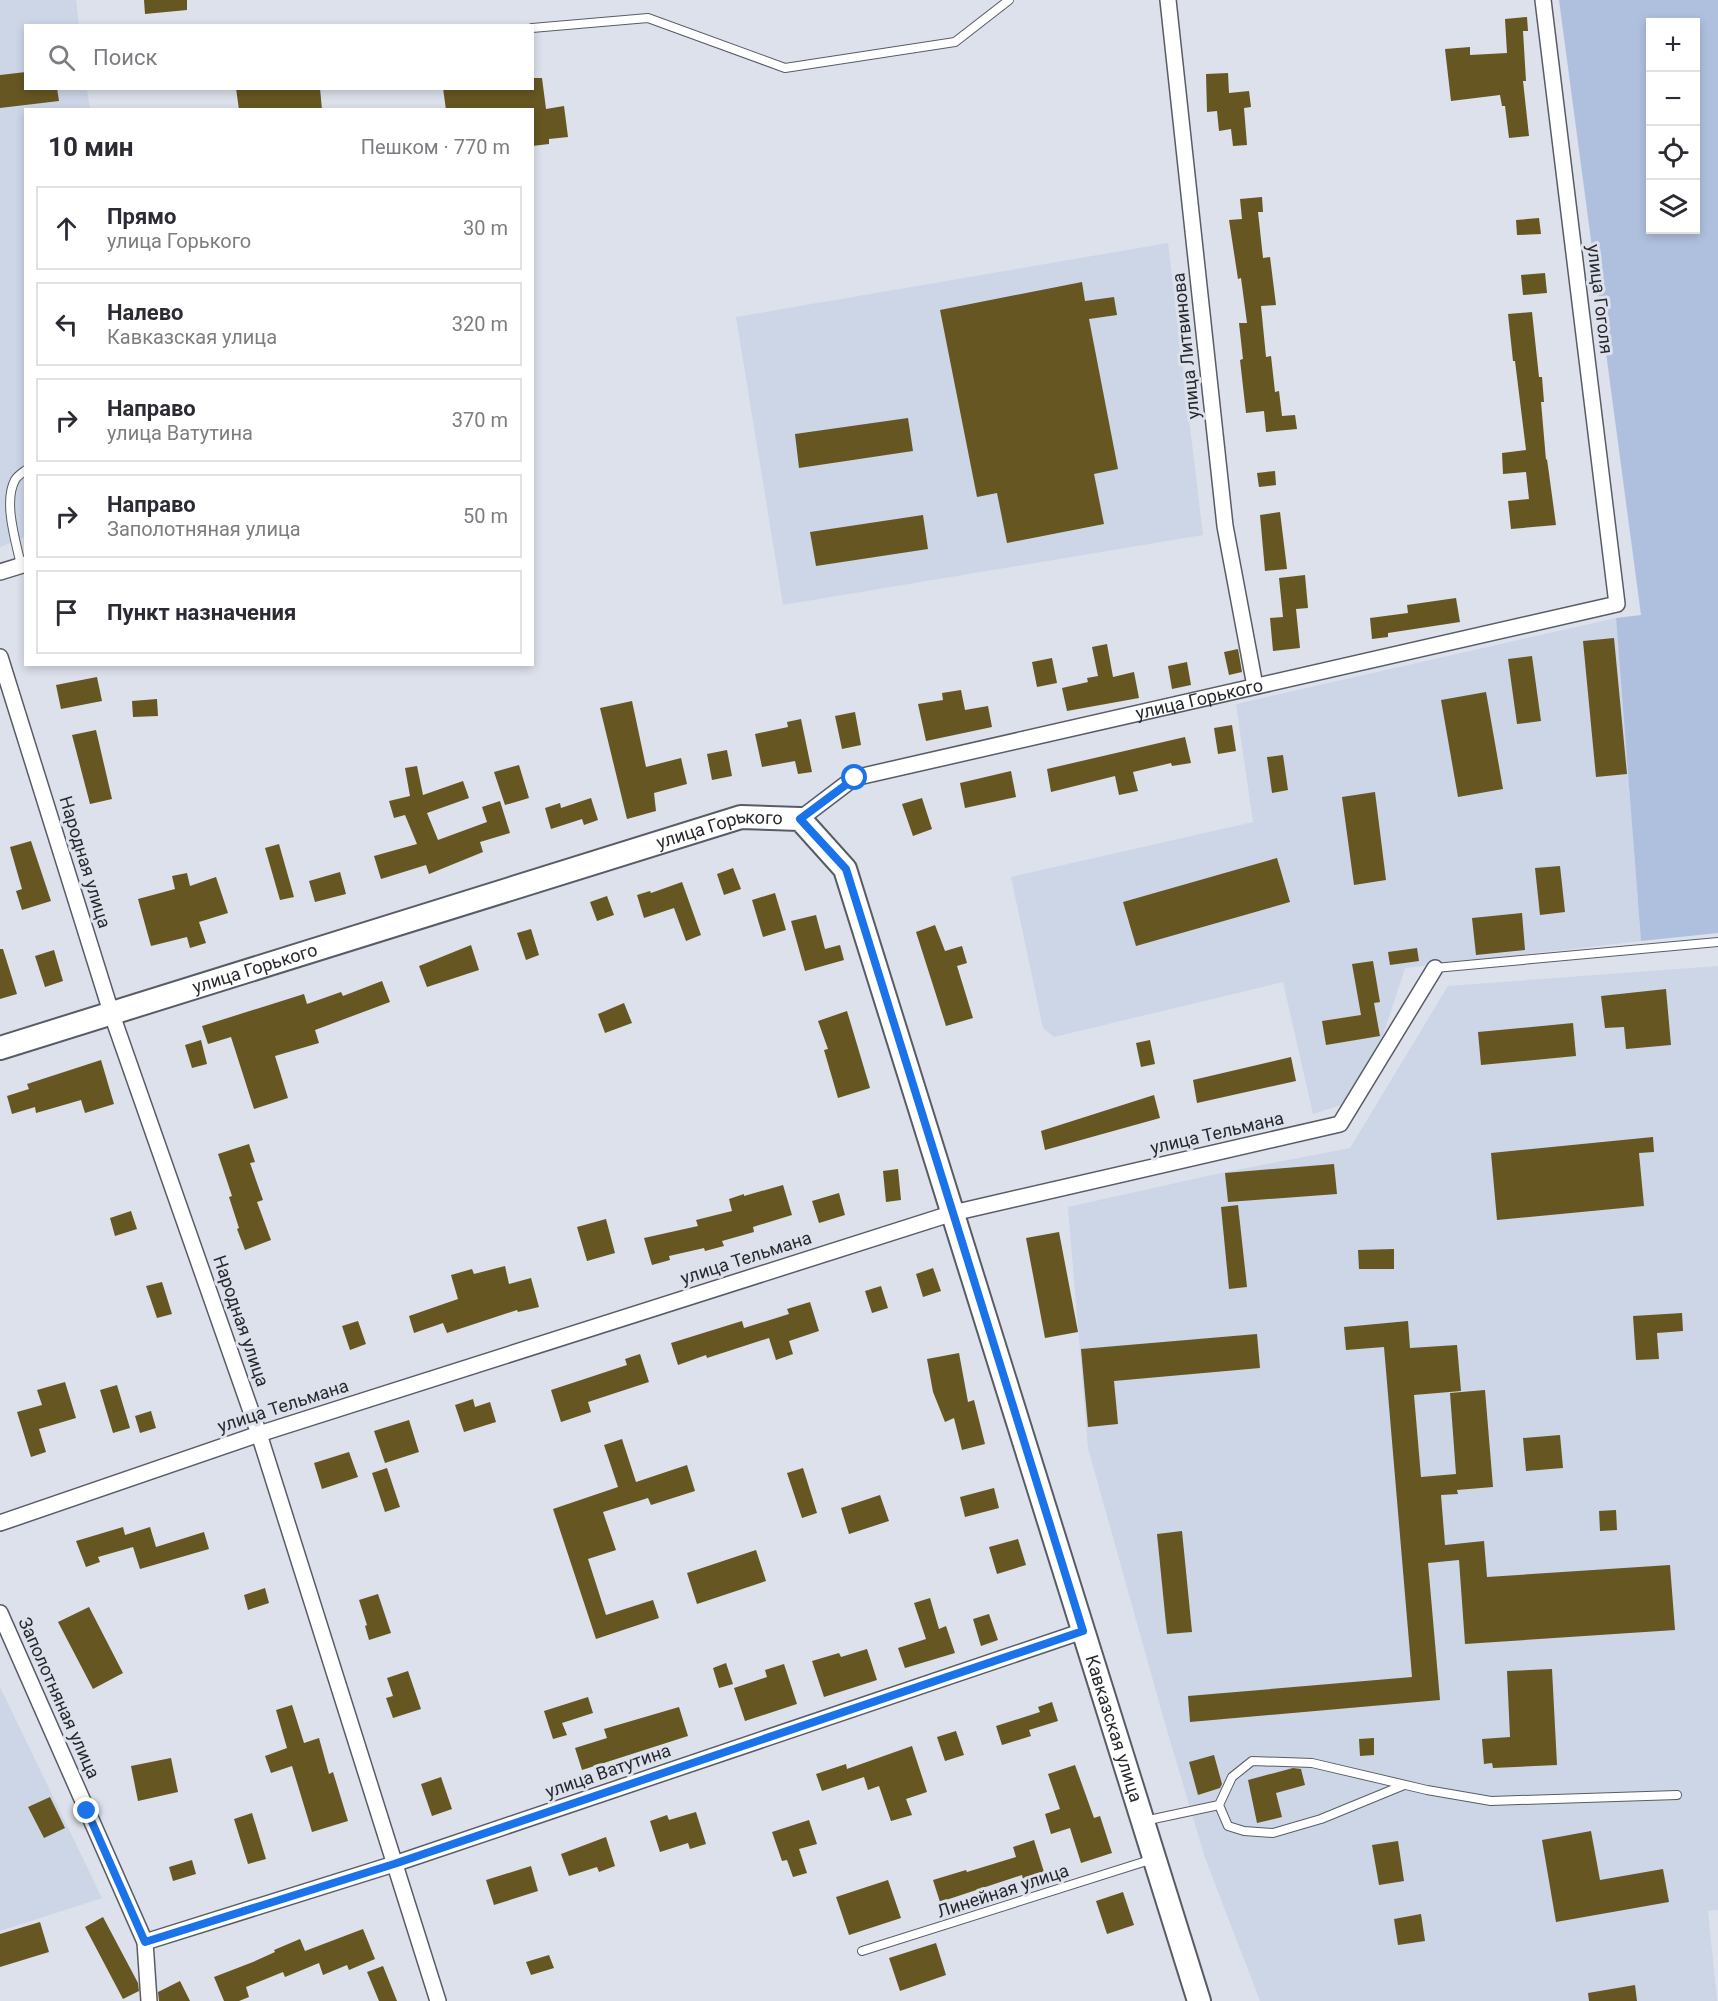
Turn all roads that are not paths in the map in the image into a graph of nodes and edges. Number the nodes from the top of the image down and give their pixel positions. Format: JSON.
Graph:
{"nodes":[{"id":1,"x":1009,"y":0,"type":"edge"},
{"id":2,"x":1168,"y":0,"type":"edge"},
{"id":3,"x":1543,"y":0,"type":"edge"},
{"id":4,"x":534,"y":28,"type":"edge"},
{"id":5,"x":24,"y":471,"type":"edge"},
{"id":6,"x":23,"y":564,"type":"edge"},
{"id":7,"x":0,"y":572,"type":"edge"},
{"id":8,"x":1617,"y":604,"type":"joint"},
{"id":9,"x":0,"y":657,"type":"edge"},
{"id":10,"x":1255,"y":686,"type":"junction"},
{"id":11,"x":800,"y":819,"type":"junction"},
{"id":12,"x":1718,"y":942,"type":"edge"},
{"id":13,"x":1435,"y":968,"type":"joint"},
{"id":14,"x":111,"y":1012,"type":"junction"},
{"id":15,"x":0,"y":1048,"type":"edge"},
{"id":16,"x":953,"y":1213,"type":"junction"},
{"id":17,"x":259,"y":1434,"type":"junction"},
{"id":18,"x":0,"y":1523,"type":"edge"},
{"id":19,"x":0,"y":1613,"type":"edge"},
{"id":20,"x":1083,"y":1631,"type":"junction"},
{"id":21,"x":1404,"y":1785,"type":"junction"},
{"id":22,"x":1677,"y":1795,"type":"dead end"},
{"id":23,"x":1219,"y":1805,"type":"junction"},
{"id":24,"x":1142,"y":1821,"type":"junction"},
{"id":25,"x":1153,"y":1859,"type":"junction"},
{"id":26,"x":394,"y":1864,"type":"junction"},
{"id":27,"x":145,"y":1942,"type":"junction"},
{"id":28,"x":862,"y":1952,"type":"dead end"},
{"id":29,"x":149,"y":2001,"type":"edge"},
{"id":30,"x":438,"y":2001,"type":"edge"},
{"id":31,"x":1199,"y":2001,"type":"edge"}],
"edges":[{"from":1,"to":4,"type":"lane"},
{"from":2,"to":10,"type":"street","name":"улица Литвинова"},
{"from":3,"to":8,"type":"street","name":"улица Гоголя"},
{"from":5,"to":6,"type":"lane"},
{"from":6,"to":7,"type":"street"},
{"from":8,"to":10,"type":"street","name":"улица Горького"},
{"from":9,"to":14,"type":"street","name":"Народная улица"},
{"from":10,"to":11,"type":"street","name":"улица Горького"},
{"from":11,"to":14,"type":"main road","name":"улица Горького"},
{"from":11,"to":16,"type":"main road","name":"Кавказская улица"},
{"from":12,"to":13,"type":"lane"},
{"from":13,"to":16,"type":"street","name":"улица Тельмана"},
{"from":14,"to":15,"type":"main road","name":"улица Горького"},
{"from":14,"to":17,"type":"street","name":"Народная улица"},
{"from":16,"to":17,"type":"street","name":"улица Тельмана"},
{"from":16,"to":20,"type":"main road","name":"Кавказская улица"},
{"from":17,"to":18,"type":"street","name":"улица Тельмана"},
{"from":17,"to":26,"type":"street","name":"Народная улица"},
{"from":19,"to":27,"type":"street","name":"Заполотняная улица"},
{"from":20,"to":24,"type":"main road","name":"Кавказская улица"},
{"from":20,"to":26,"type":"street","name":"улица Ватутина"},
{"from":21,"to":22,"type":"lane"},
{"from":21,"to":23,"type":"lane"},
{"from":21,"to":23,"type":"lane"},
{"from":23,"to":24,"type":"lane"},
{"from":24,"to":25,"type":"main road","name":"Кавказская улица"},
{"from":25,"to":28,"type":"lane","name":"Линейная улица"},
{"from":25,"to":31,"type":"main road","name":"Кавказская улица"},
{"from":26,"to":27,"type":"street","name":"улица Ватутина"},
{"from":26,"to":30,"type":"street","name":"Народная улица"},
{"from":27,"to":29,"type":"street","name":"Заполотняная улица"}]}
